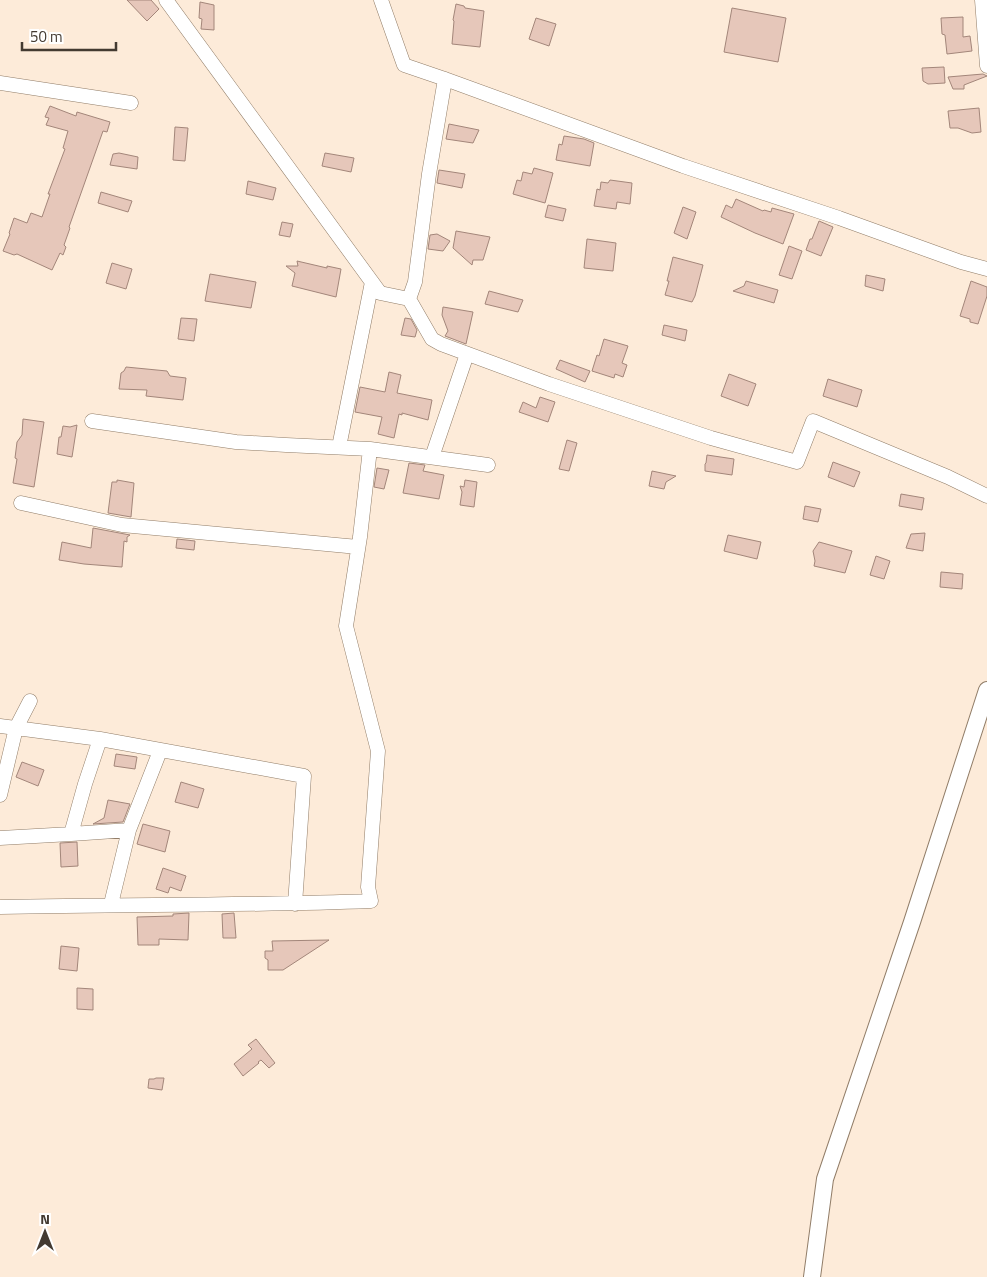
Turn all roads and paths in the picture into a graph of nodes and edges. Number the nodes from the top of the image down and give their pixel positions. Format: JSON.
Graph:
{"nodes":[{"id":1,"x":166,"y":0,"type":"edge"},
{"id":2,"x":381,"y":0,"type":"edge"},
{"id":3,"x":982,"y":0,"type":"edge"},
{"id":4,"x":987,"y":66,"type":"edge"},
{"id":5,"x":445,"y":79,"type":"junction"},
{"id":6,"x":0,"y":83,"type":"edge"},
{"id":7,"x":131,"y":103,"type":"dead end"},
{"id":8,"x":987,"y":269,"type":"edge"},
{"id":9,"x":372,"y":282,"type":"junction"},
{"id":10,"x":409,"y":299,"type":"junction"},
{"id":11,"x":468,"y":354,"type":"junction"},
{"id":12,"x":92,"y":421,"type":"dead end"},
{"id":13,"x":338,"y":447,"type":"junction"},
{"id":14,"x":370,"y":449,"type":"junction"},
{"id":15,"x":432,"y":457,"type":"junction"},
{"id":16,"x":488,"y":465,"type":"dead end"},
{"id":17,"x":987,"y":496,"type":"edge"},
{"id":18,"x":21,"y":503,"type":"dead end"},
{"id":19,"x":358,"y":547,"type":"junction"},
{"id":20,"x":987,"y":690,"type":"edge"},
{"id":21,"x":30,"y":701,"type":"dead end"},
{"id":22,"x":0,"y":726,"type":"edge"},
{"id":23,"x":16,"y":728,"type":"junction"},
{"id":24,"x":100,"y":740,"type":"junction"},
{"id":25,"x":160,"y":751,"type":"junction"},
{"id":26,"x":0,"y":795,"type":"edge"},
{"id":27,"x":129,"y":830,"type":"junction"},
{"id":28,"x":71,"y":834,"type":"junction"},
{"id":29,"x":0,"y":838,"type":"edge"},
{"id":30,"x":111,"y":904,"type":"junction"},
{"id":31,"x":295,"y":904,"type":"junction"},
{"id":32,"x":0,"y":907,"type":"edge"},
{"id":33,"x":812,"y":1277,"type":"edge"}],
"edges":[{"from":1,"to":9,"type":"street"},
{"from":2,"to":5,"type":"street"},
{"from":3,"to":4,"type":"street"},
{"from":5,"to":8,"type":"street"},
{"from":5,"to":10,"type":"street"},
{"from":6,"to":7,"type":"street"},
{"from":9,"to":10,"type":"street"},
{"from":9,"to":13,"type":"street"},
{"from":10,"to":11,"type":"street"},
{"from":11,"to":15,"type":"street"},
{"from":11,"to":17,"type":"street"},
{"from":12,"to":13,"type":"street"},
{"from":13,"to":14,"type":"street"},
{"from":14,"to":15,"type":"street"},
{"from":14,"to":19,"type":"street"},
{"from":15,"to":16,"type":"street"},
{"from":18,"to":19,"type":"street"},
{"from":19,"to":31,"type":"street"},
{"from":20,"to":33,"type":"street"},
{"from":21,"to":23,"type":"street"},
{"from":22,"to":23,"type":"street"},
{"from":23,"to":24,"type":"street"},
{"from":23,"to":26,"type":"street"},
{"from":24,"to":25,"type":"street"},
{"from":24,"to":28,"type":"street"},
{"from":25,"to":27,"type":"street"},
{"from":25,"to":31,"type":"street"},
{"from":27,"to":28,"type":"street"},
{"from":27,"to":30,"type":"street"},
{"from":28,"to":29,"type":"street"},
{"from":30,"to":31,"type":"street"},
{"from":30,"to":32,"type":"street"}]}
